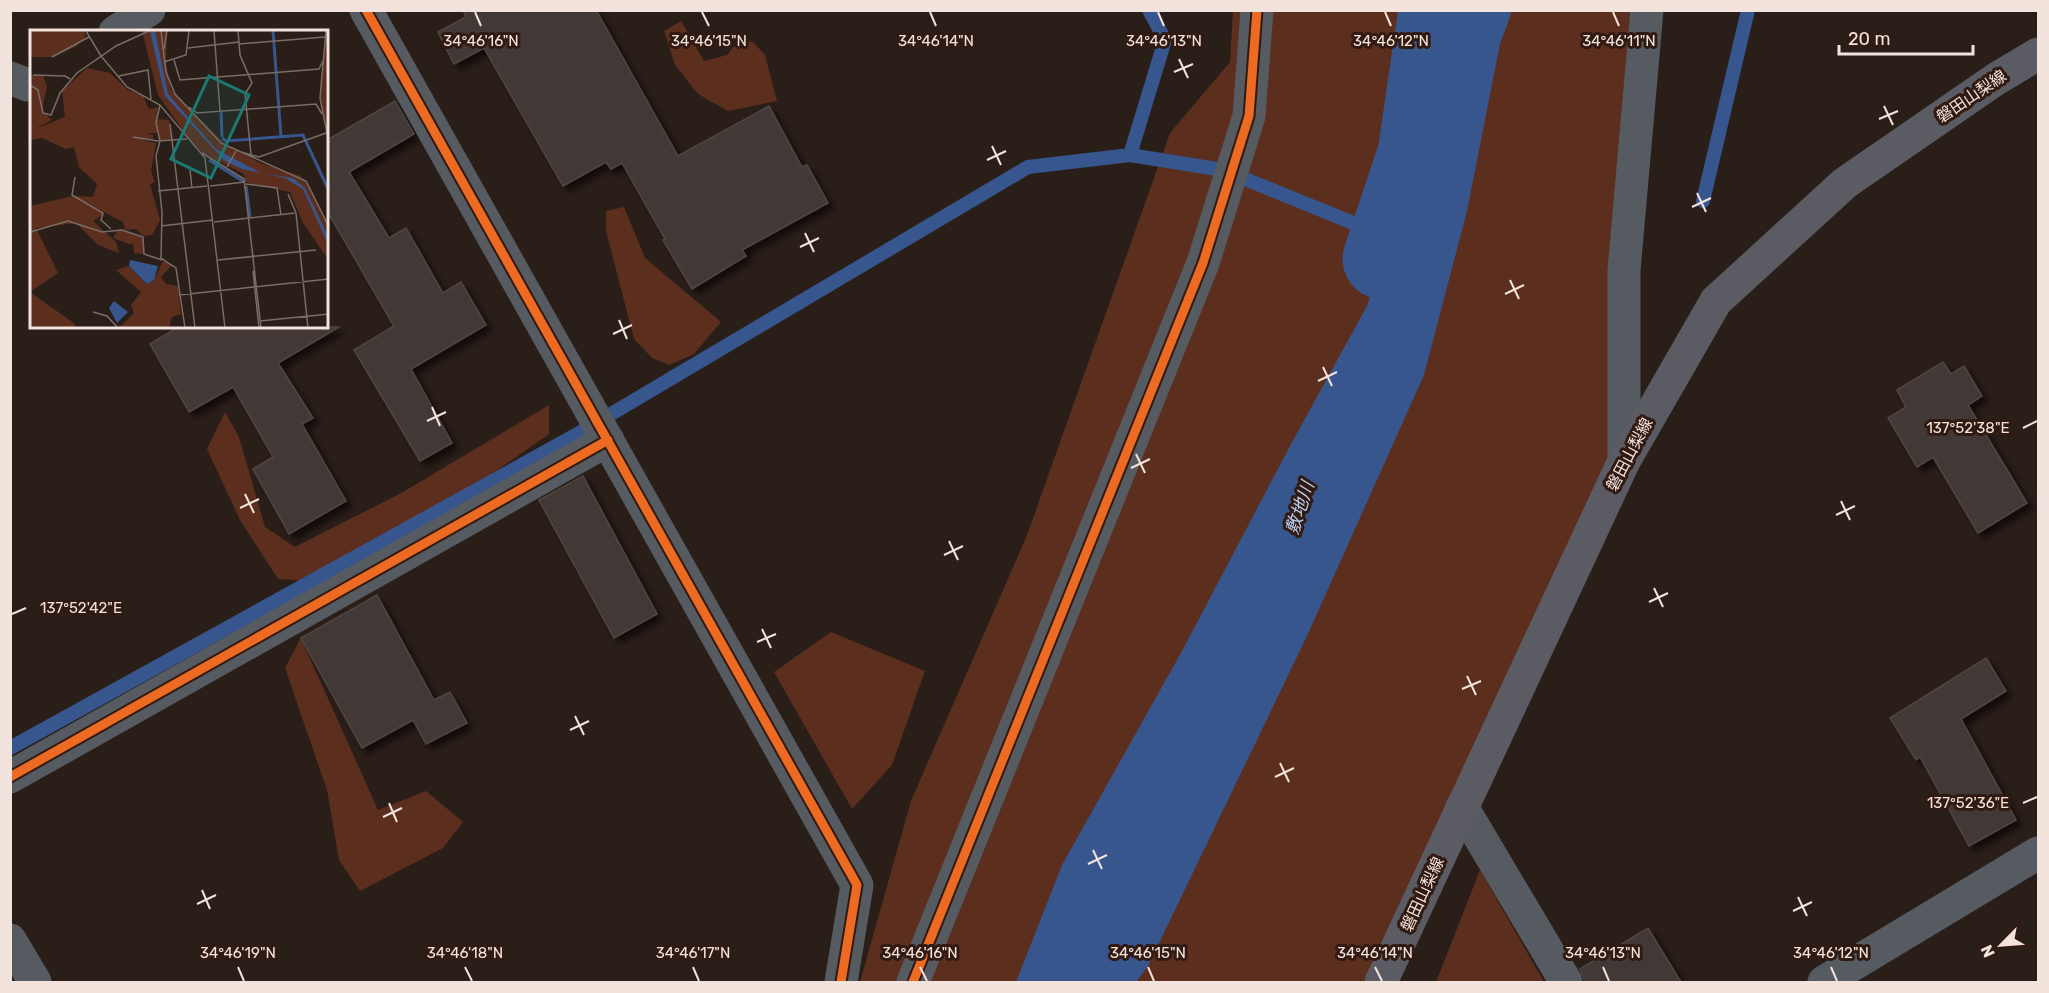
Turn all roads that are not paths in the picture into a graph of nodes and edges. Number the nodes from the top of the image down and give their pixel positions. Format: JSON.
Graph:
{"nodes":[{"id":1,"x":149,"y":10,"type":"edge"},
{"id":2,"x":366,"y":10,"type":"edge"},
{"id":3,"x":1257,"y":10,"type":"edge"},
{"id":4,"x":1647,"y":10,"type":"edge"},
{"id":5,"x":118,"y":30,"type":"edge"},
{"id":6,"x":2038,"y":54,"type":"edge"},
{"id":7,"x":10,"y":78,"type":"edge"},
{"id":8,"x":30,"y":84,"type":"edge"},
{"id":9,"x":608,"y":440,"type":"junction"},
{"id":10,"x":1624,"y":461,"type":"junction"},
{"id":11,"x":10,"y":777,"type":"edge"},
{"id":12,"x":1462,"y":807,"type":"junction"},
{"id":13,"x":2038,"y":853,"type":"edge"},
{"id":14,"x":10,"y":940,"type":"edge"},
{"id":15,"x":35,"y":982,"type":"edge"},
{"id":16,"x":841,"y":982,"type":"edge"},
{"id":17,"x":913,"y":982,"type":"edge"},
{"id":18,"x":1381,"y":982,"type":"edge"},
{"id":19,"x":1566,"y":982,"type":"edge"},
{"id":20,"x":1824,"y":982,"type":"edge"}],
"edges":[{"from":1,"to":5,"type":"street"},
{"from":2,"to":9,"type":"street"},
{"from":3,"to":17,"type":"street"},
{"from":4,"to":10,"type":"street"},
{"from":6,"to":10,"type":"main road","name":"磐田山梨線"},
{"from":7,"to":8,"type":"street"},
{"from":9,"to":11,"type":"street"},
{"from":9,"to":16,"type":"street"},
{"from":10,"to":12,"type":"main road","name":"磐田山梨線"},
{"from":12,"to":18,"type":"main road","name":"磐田山梨線"},
{"from":12,"to":19,"type":"street"},
{"from":13,"to":20,"type":"street"},
{"from":14,"to":15,"type":"street"}]}
